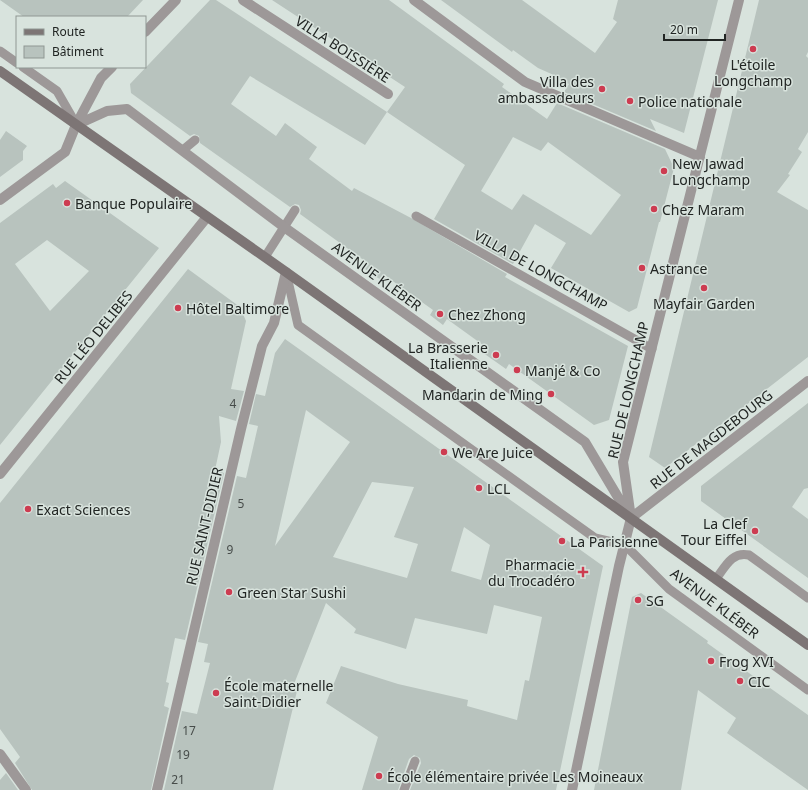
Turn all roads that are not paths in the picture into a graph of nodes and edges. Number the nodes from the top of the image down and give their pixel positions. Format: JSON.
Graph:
{"nodes":[{"id":1,"x":176,"y":0,"type":"edge"},
{"id":2,"x":243,"y":0,"type":"edge"},
{"id":3,"x":414,"y":0,"type":"edge"},
{"id":4,"x":739,"y":0,"type":"edge"},
{"id":5,"x":146,"y":31,"type":"edge"},
{"id":6,"x":0,"y":51,"type":"edge"},
{"id":7,"x":16,"y":62,"type":"edge"},
{"id":8,"x":24,"y":68,"type":"edge"},
{"id":9,"x":111,"y":68,"type":"edge"},
{"id":10,"x":0,"y":71,"type":"edge"},
{"id":11,"x":388,"y":94,"type":"dead end"},
{"id":12,"x":76,"y":125,"type":"junction"},
{"id":13,"x":195,"y":140,"type":"dead end"},
{"id":14,"x":183,"y":150,"type":"junction"},
{"id":15,"x":700,"y":157,"type":"junction"},
{"id":16,"x":0,"y":200,"type":"edge"},
{"id":17,"x":294,"y":210,"type":"dead end"},
{"id":18,"x":416,"y":216,"type":"dead end"},
{"id":19,"x":207,"y":217,"type":"junction"},
{"id":20,"x":284,"y":227,"type":"junction"},
{"id":21,"x":265,"y":257,"type":"junction"},
{"id":22,"x":286,"y":272,"type":"junction"},
{"id":23,"x":652,"y":348,"type":"junction"},
{"id":24,"x":808,"y":382,"type":"edge"},
{"id":25,"x":0,"y":474,"type":"edge"},
{"id":26,"x":631,"y":518,"type":"junction"},
{"id":27,"x":625,"y":545,"type":"junction"},
{"id":28,"x":716,"y":580,"type":"junction"},
{"id":29,"x":808,"y":598,"type":"edge"},
{"id":30,"x":808,"y":645,"type":"edge"},
{"id":31,"x":808,"y":690,"type":"edge"},
{"id":32,"x":0,"y":754,"type":"edge"},
{"id":33,"x":414,"y":761,"type":"dead end"},
{"id":34,"x":26,"y":790,"type":"edge"},
{"id":35,"x":157,"y":790,"type":"edge"},
{"id":36,"x":404,"y":790,"type":"edge"},
{"id":37,"x":572,"y":790,"type":"edge"}],
"edges":[{"from":1,"to":5,"type":"street"},
{"from":2,"to":11,"type":"street","name":"VILLA BOISSIÈRE"},
{"from":3,"to":15,"type":"street"},
{"from":4,"to":15,"type":"street","name":"RUE DE LONGCHAMP"},
{"from":6,"to":7,"type":"lane"},
{"from":8,"to":12,"type":"lane","name":"AVENUE KLÉBER"},
{"from":9,"to":12,"type":"street"},
{"from":10,"to":12,"type":"main road","name":"AVENUE KLÉBER"},
{"from":12,"to":14,"type":"street","name":"AVENUE KLÉBER"},
{"from":12,"to":16,"type":"street"},
{"from":12,"to":19,"type":"main road","name":"AVENUE KLÉBER"},
{"from":13,"to":14,"type":"lane"},
{"from":14,"to":20,"type":"street","name":"AVENUE KLÉBER"},
{"from":15,"to":23,"type":"street","name":"RUE DE LONGCHAMP"},
{"from":17,"to":20,"type":"lane"},
{"from":18,"to":23,"type":"lane","name":"VILLA DE LONGCHAMP"},
{"from":19,"to":21,"type":"main road","name":"AVENUE KLÉBER"},
{"from":19,"to":25,"type":"street","name":"RUE LÉO DELIBES"},
{"from":20,"to":21,"type":"lane"},
{"from":20,"to":26,"type":"street","name":"AVENUE KLÉBER"},
{"from":21,"to":22,"type":"main road","name":"AVENUE KLÉBER"},
{"from":22,"to":26,"type":"main road","name":"AVENUE KLÉBER"},
{"from":22,"to":27,"type":"lane"},
{"from":22,"to":35,"type":"street","name":"RUE SAINT-DIDIER"},
{"from":23,"to":26,"type":"street","name":"RUE DE LONGCHAMP"},
{"from":24,"to":26,"type":"street","name":"RUE DE MAGDEBOURG"},
{"from":26,"to":27,"type":"street","name":"RUE DE LONGCHAMP"},
{"from":26,"to":28,"type":"main road","name":"AVENUE KLÉBER"},
{"from":27,"to":31,"type":"lane","name":"AVENUE KLÉBER"},
{"from":27,"to":37,"type":"street","name":"RUE DE LONGCHAMP"},
{"from":28,"to":29,"type":"lane","name":"AVENUE KLÉBER"},
{"from":28,"to":30,"type":"main road","name":"AVENUE KLÉBER"},
{"from":32,"to":34,"type":"street"},
{"from":33,"to":36,"type":"lane"}]}
